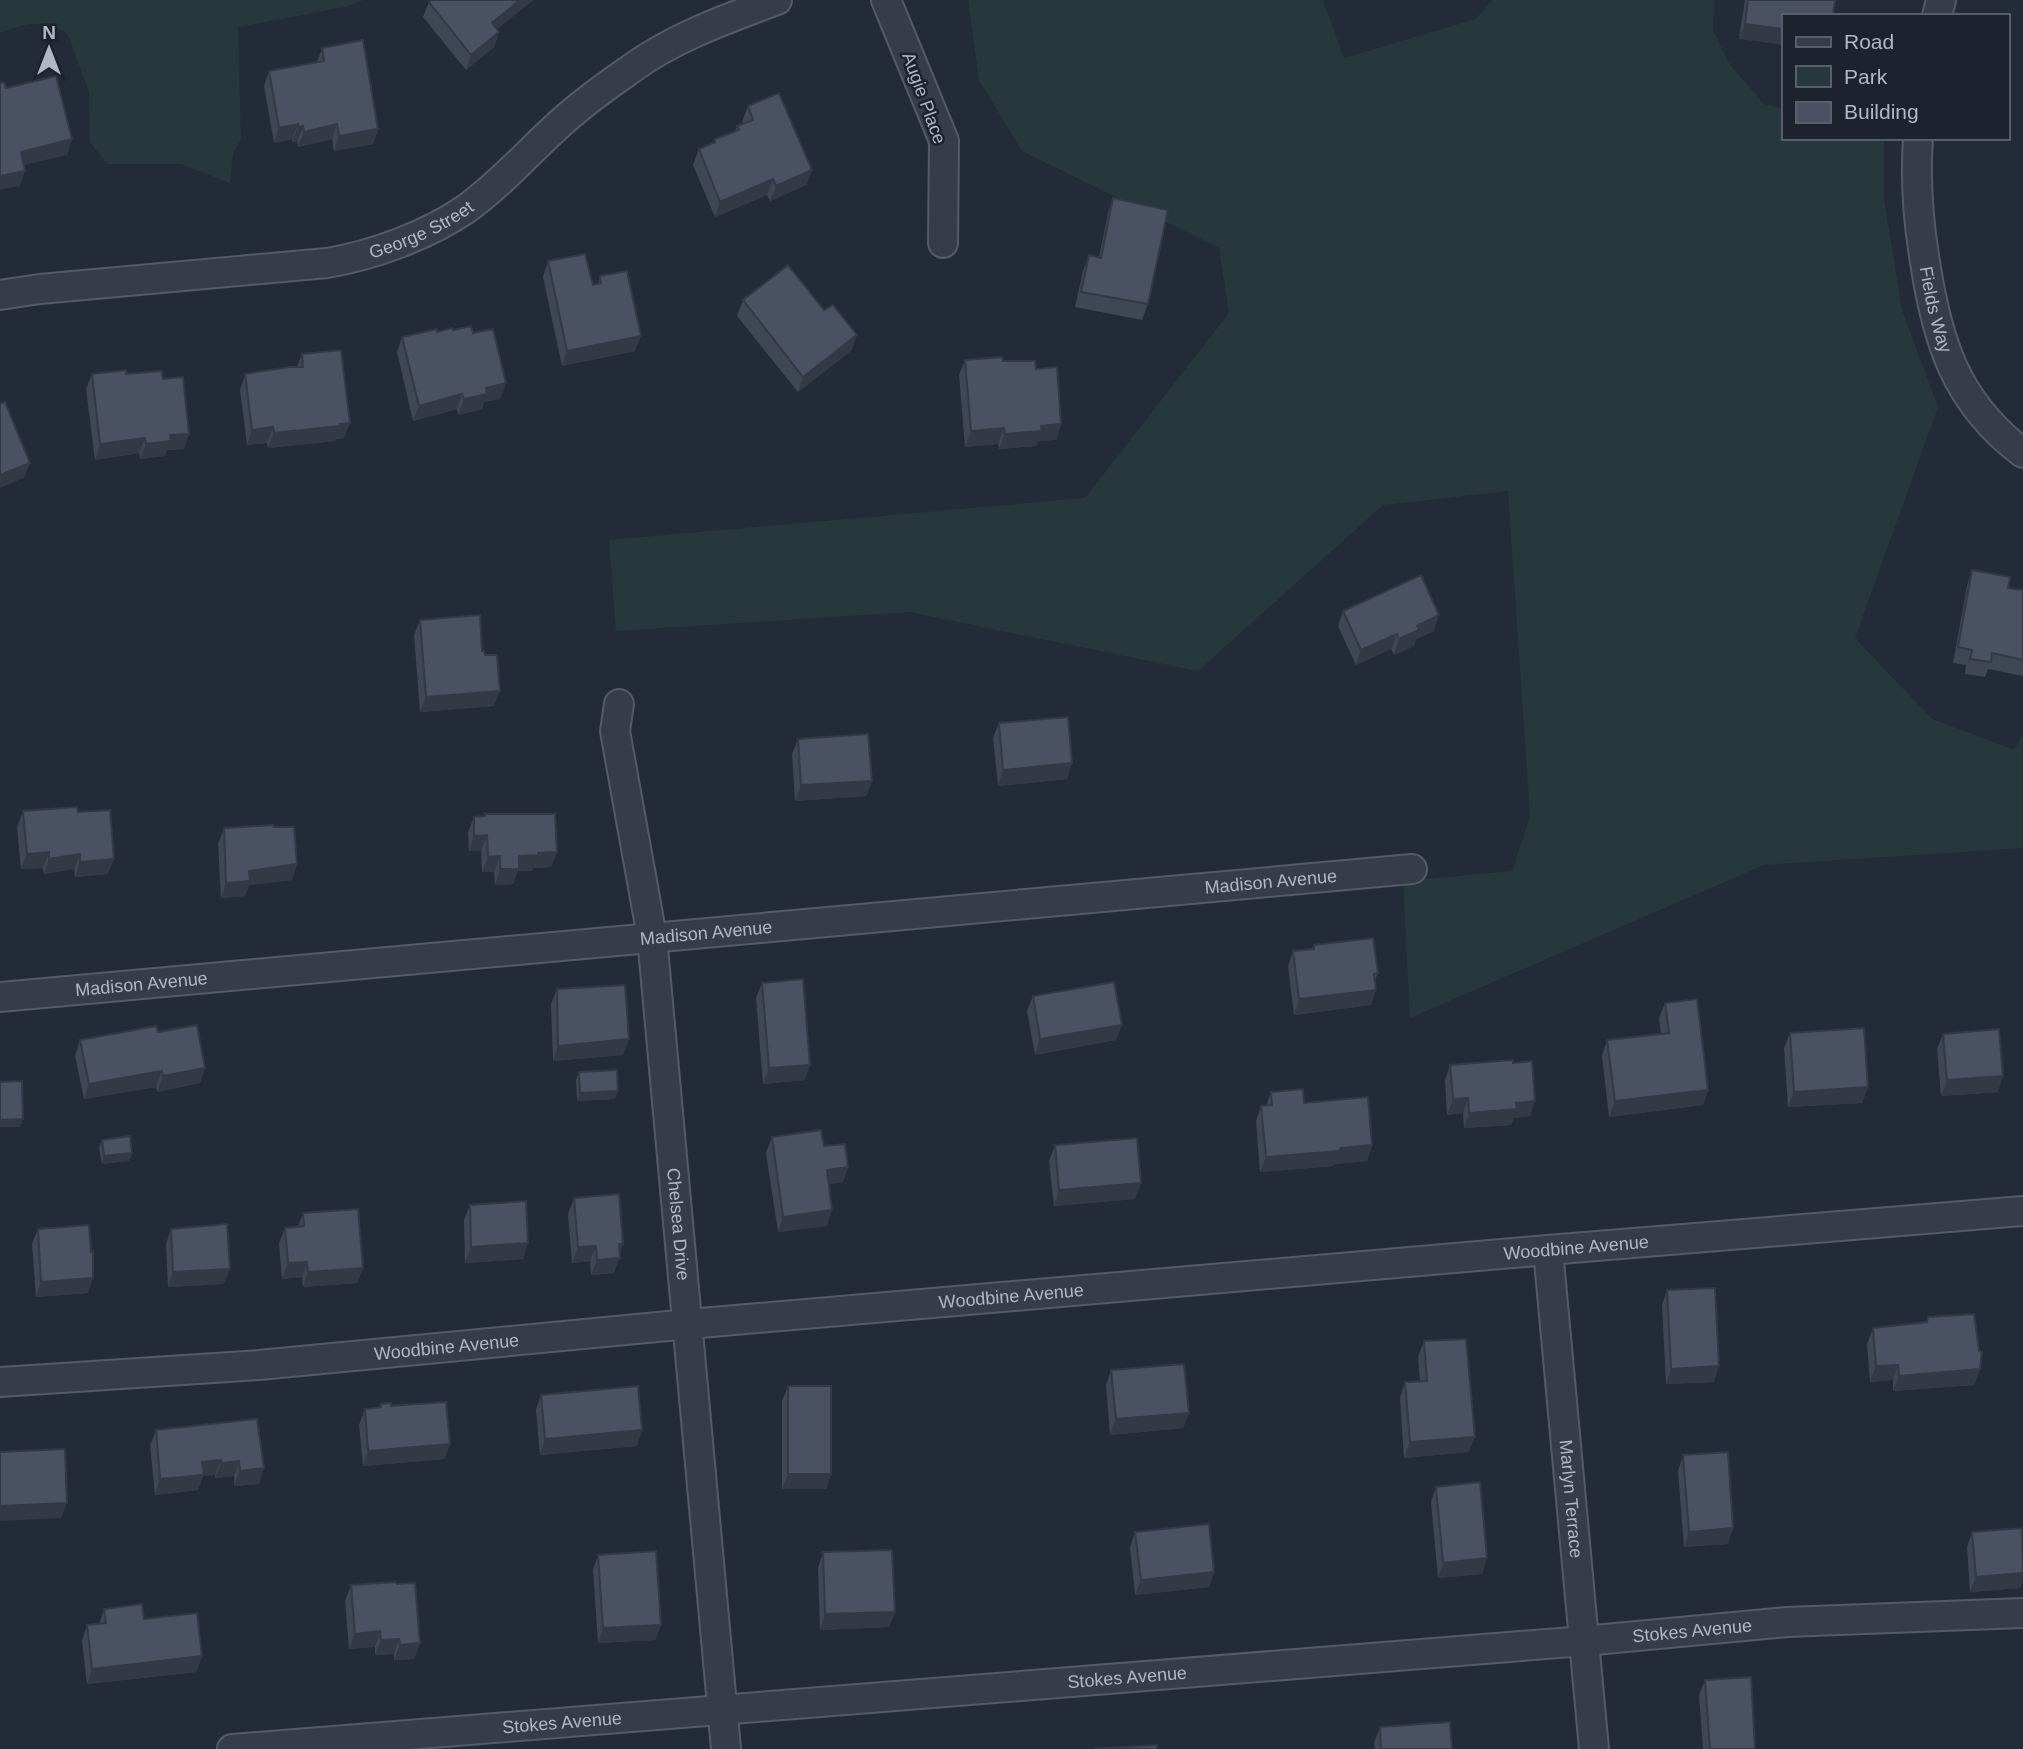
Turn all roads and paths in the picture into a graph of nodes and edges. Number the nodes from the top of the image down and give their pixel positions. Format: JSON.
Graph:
{"nodes":[{"id":1,"x":777,"y":0,"type":"edge"},
{"id":2,"x":886,"y":0,"type":"edge"},
{"id":3,"x":1918,"y":140,"type":"edge"},
{"id":4,"x":943,"y":243,"type":"dead end"},
{"id":5,"x":0,"y":295,"type":"edge"},
{"id":6,"x":2023,"y":453,"type":"edge"},
{"id":7,"x":619,"y":704,"type":"dead end"},
{"id":8,"x":1412,"y":869,"type":"dead end"},
{"id":9,"x":652,"y":937,"type":"junction"},
{"id":10,"x":0,"y":997,"type":"edge"},
{"id":11,"x":2023,"y":1211,"type":"edge"},
{"id":12,"x":1548,"y":1250,"type":"junction"},
{"id":13,"x":689,"y":1324,"type":"junction"},
{"id":14,"x":0,"y":1382,"type":"edge"},
{"id":15,"x":2023,"y":1614,"type":"edge"},
{"id":16,"x":1584,"y":1641,"type":"junction"},
{"id":17,"x":722,"y":1710,"type":"junction"},
{"id":18,"x":232,"y":1749,"type":"edge"},
{"id":19,"x":726,"y":1749,"type":"edge"},
{"id":20,"x":1594,"y":1749,"type":"edge"}],
"edges":[{"from":1,"to":5,"type":"street","name":"George Street"},
{"from":2,"to":4,"type":"street","name":"Augie Place"},
{"from":3,"to":6,"type":"street","name":"Fields Way"},
{"from":7,"to":9,"type":"street","name":"Chelsea Drive"},
{"from":8,"to":9,"type":"street","name":"Madison Avenue"},
{"from":9,"to":10,"type":"street","name":"Madison Avenue"},
{"from":9,"to":13,"type":"street","name":"Chelsea Drive"},
{"from":11,"to":12,"type":"street","name":"Woodbine Avenue"},
{"from":12,"to":13,"type":"street","name":"Woodbine Avenue"},
{"from":12,"to":16,"type":"street","name":"Marlyn Terrace"},
{"from":13,"to":14,"type":"street","name":"Woodbine Avenue"},
{"from":13,"to":17,"type":"street","name":"Chelsea Drive"},
{"from":15,"to":16,"type":"street","name":"Stokes Avenue"},
{"from":16,"to":17,"type":"street","name":"Stokes Avenue"},
{"from":16,"to":20,"type":"street","name":"Marlyn Terrace"},
{"from":17,"to":18,"type":"street","name":"Stokes Avenue"},
{"from":17,"to":19,"type":"street","name":"Chelsea Drive"}]}
